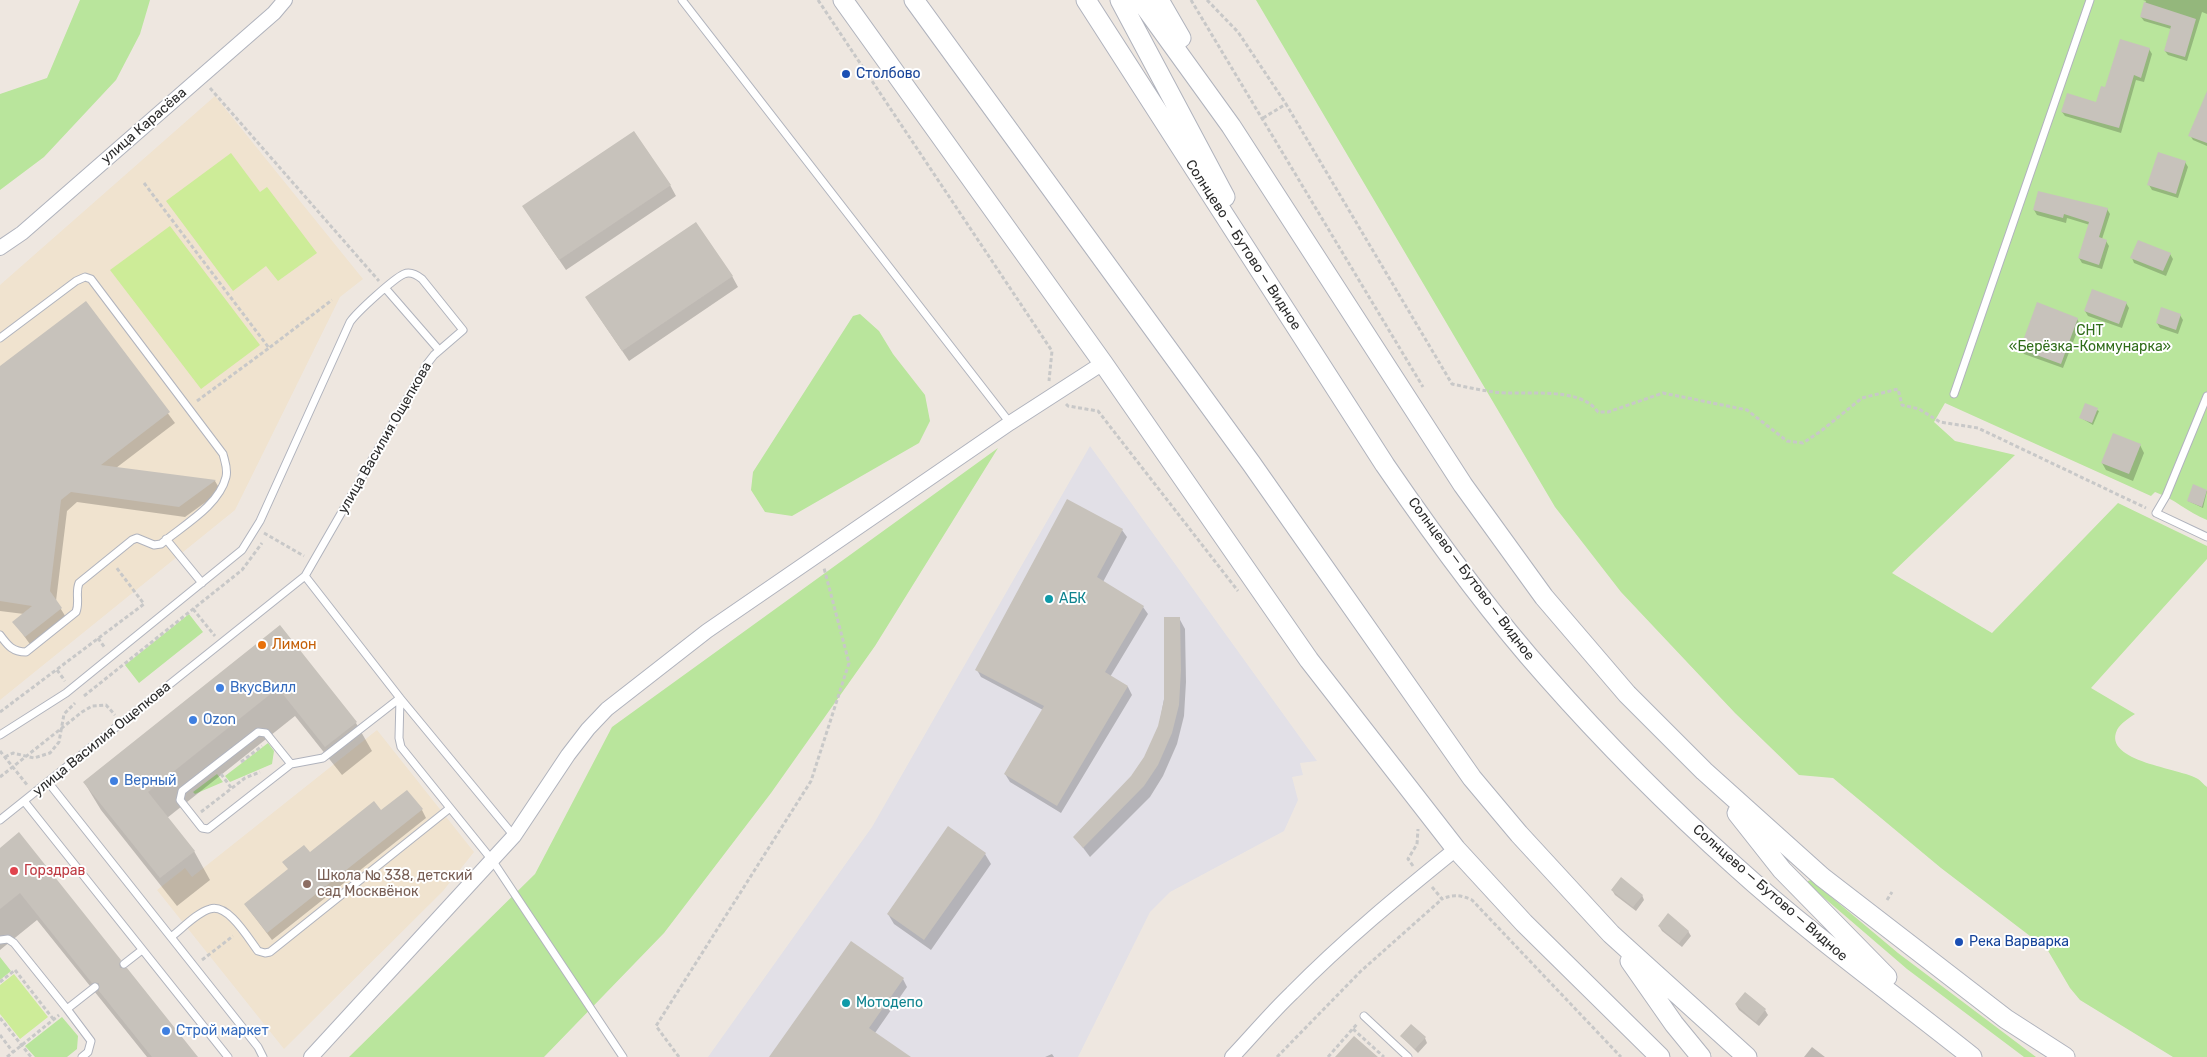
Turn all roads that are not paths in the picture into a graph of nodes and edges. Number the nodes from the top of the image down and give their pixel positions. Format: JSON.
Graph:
{"nodes":[{"id":1,"x":285,"y":0,"type":"edge"},
{"id":2,"x":682,"y":0,"type":"edge"},
{"id":3,"x":843,"y":0,"type":"edge"},
{"id":4,"x":914,"y":0,"type":"edge"},
{"id":5,"x":1086,"y":0,"type":"edge"},
{"id":6,"x":1120,"y":0,"type":"edge"},
{"id":7,"x":1140,"y":0,"type":"edge"},
{"id":8,"x":1159,"y":0,"type":"edge"},
{"id":9,"x":2090,"y":0,"type":"edge"},
{"id":10,"x":1231,"y":126,"type":"junction"},
{"id":11,"x":0,"y":248,"type":"edge"},
{"id":12,"x":386,"y":288,"type":"junction"},
{"id":13,"x":1294,"y":326,"type":"junction"},
{"id":14,"x":0,"y":338,"type":"edge"},
{"id":15,"x":439,"y":350,"type":"junction"},
{"id":16,"x":1103,"y":363,"type":"junction"},
{"id":17,"x":1954,"y":394,"type":"dead end"},
{"id":18,"x":2207,"y":396,"type":"edge"},
{"id":19,"x":1010,"y":423,"type":"junction"},
{"id":20,"x":2207,"y":538,"type":"edge"},
{"id":21,"x":166,"y":539,"type":"junction"},
{"id":22,"x":305,"y":576,"type":"junction"},
{"id":23,"x":202,"y":584,"type":"junction"},
{"id":24,"x":0,"y":636,"type":"edge"},
{"id":25,"x":400,"y":698,"type":"junction"},
{"id":26,"x":0,"y":735,"type":"edge"},
{"id":27,"x":290,"y":762,"type":"junction"},
{"id":28,"x":1704,"y":771,"type":"junction"},
{"id":29,"x":48,"y":782,"type":"junction"},
{"id":30,"x":24,"y":801,"type":"junction"},
{"id":31,"x":450,"y":808,"type":"junction"},
{"id":32,"x":0,"y":820,"type":"edge"},
{"id":33,"x":514,"y":836,"type":"junction"},
{"id":34,"x":1456,"y":849,"type":"junction"},
{"id":35,"x":492,"y":860,"type":"junction"},
{"id":36,"x":1611,"y":934,"type":"junction"},
{"id":37,"x":171,"y":937,"type":"junction"},
{"id":38,"x":0,"y":940,"type":"edge"},
{"id":39,"x":142,"y":950,"type":"junction"},
{"id":40,"x":124,"y":964,"type":"dead end"},
{"id":41,"x":95,"y":987,"type":"dead end"},
{"id":42,"x":67,"y":1009,"type":"junction"},
{"id":43,"x":1364,"y":1016,"type":"road end"},
{"id":44,"x":1948,"y":1038,"type":"junction"},
{"id":45,"x":82,"y":1057,"type":"edge"},
{"id":46,"x":228,"y":1057,"type":"edge"},
{"id":47,"x":262,"y":1057,"type":"edge"},
{"id":48,"x":311,"y":1057,"type":"edge"},
{"id":49,"x":623,"y":1057,"type":"edge"},
{"id":50,"x":1232,"y":1057,"type":"edge"},
{"id":51,"x":1408,"y":1057,"type":"edge"},
{"id":52,"x":1660,"y":1057,"type":"edge"},
{"id":53,"x":1701,"y":1057,"type":"edge"},
{"id":54,"x":1748,"y":1057,"type":"edge"},
{"id":55,"x":1972,"y":1057,"type":"edge"},
{"id":56,"x":2065,"y":1057,"type":"edge"}],
"edges":[{"from":1,"to":11,"type":"street","name":"улица Карасёва"},
{"from":2,"to":19,"type":"lane"},
{"from":3,"to":16,"type":"main road"},
{"from":4,"to":36,"type":"main road"},
{"from":5,"to":13,"type":"main road","name":"Солнцево — Бутово — Видное"},
{"from":6,"to":13,"type":"main road"},
{"from":7,"to":10,"type":"main road"},
{"from":8,"to":10,"type":"main road"},
{"from":9,"to":17,"type":"lane"},
{"from":10,"to":28,"type":"main road"},
{"from":12,"to":15,"type":"lane"},
{"from":12,"to":15,"type":"lane","name":"улица Василия Ощепкова"},
{"from":12,"to":23,"type":"lane","name":"улица Василия Ощепкова"},
{"from":13,"to":44,"type":"main road","name":"Солнцево — Бутово — Видное"},
{"from":14,"to":21,"type":"lane"},
{"from":15,"to":22,"type":"lane","name":"улица Василия Ощепкова"},
{"from":16,"to":19,"type":"street"},
{"from":16,"to":34,"type":"main road"},
{"from":18,"to":20,"type":"lane"},
{"from":19,"to":33,"type":"street"},
{"from":21,"to":23,"type":"lane"},
{"from":21,"to":24,"type":"lane"},
{"from":22,"to":25,"type":"lane"},
{"from":22,"to":29,"type":"lane","name":"улица Василия Ощепкова"},
{"from":23,"to":26,"type":"lane","name":"улица Василия Ощепкова"},
{"from":25,"to":27,"type":"lane"},
{"from":25,"to":31,"type":"lane"},
{"from":25,"to":33,"type":"lane"},
{"from":27,"to":27,"type":"lane"},
{"from":28,"to":44,"type":"main road"},
{"from":28,"to":56,"type":"main road"},
{"from":29,"to":30,"type":"lane","name":"улица Василия Ощепкова"},
{"from":29,"to":37,"type":"lane"},
{"from":30,"to":32,"type":"lane","name":"улица Василия Ощепкова"},
{"from":30,"to":39,"type":"lane"},
{"from":31,"to":35,"type":"lane"},
{"from":31,"to":37,"type":"lane"},
{"from":33,"to":35,"type":"street"},
{"from":34,"to":50,"type":"street"},
{"from":34,"to":52,"type":"main road"},
{"from":35,"to":48,"type":"street"},
{"from":35,"to":49,"type":"lane"},
{"from":36,"to":53,"type":"main road"},
{"from":36,"to":54,"type":"main road"},
{"from":37,"to":47,"type":"lane"},
{"from":38,"to":42,"type":"lane"},
{"from":39,"to":40,"type":"lane"},
{"from":39,"to":46,"type":"lane"},
{"from":41,"to":42,"type":"lane"},
{"from":42,"to":45,"type":"lane"},
{"from":43,"to":51,"type":"lane"},
{"from":44,"to":55,"type":"main road","name":"Солнцево — Бутово — Видное"}]}
